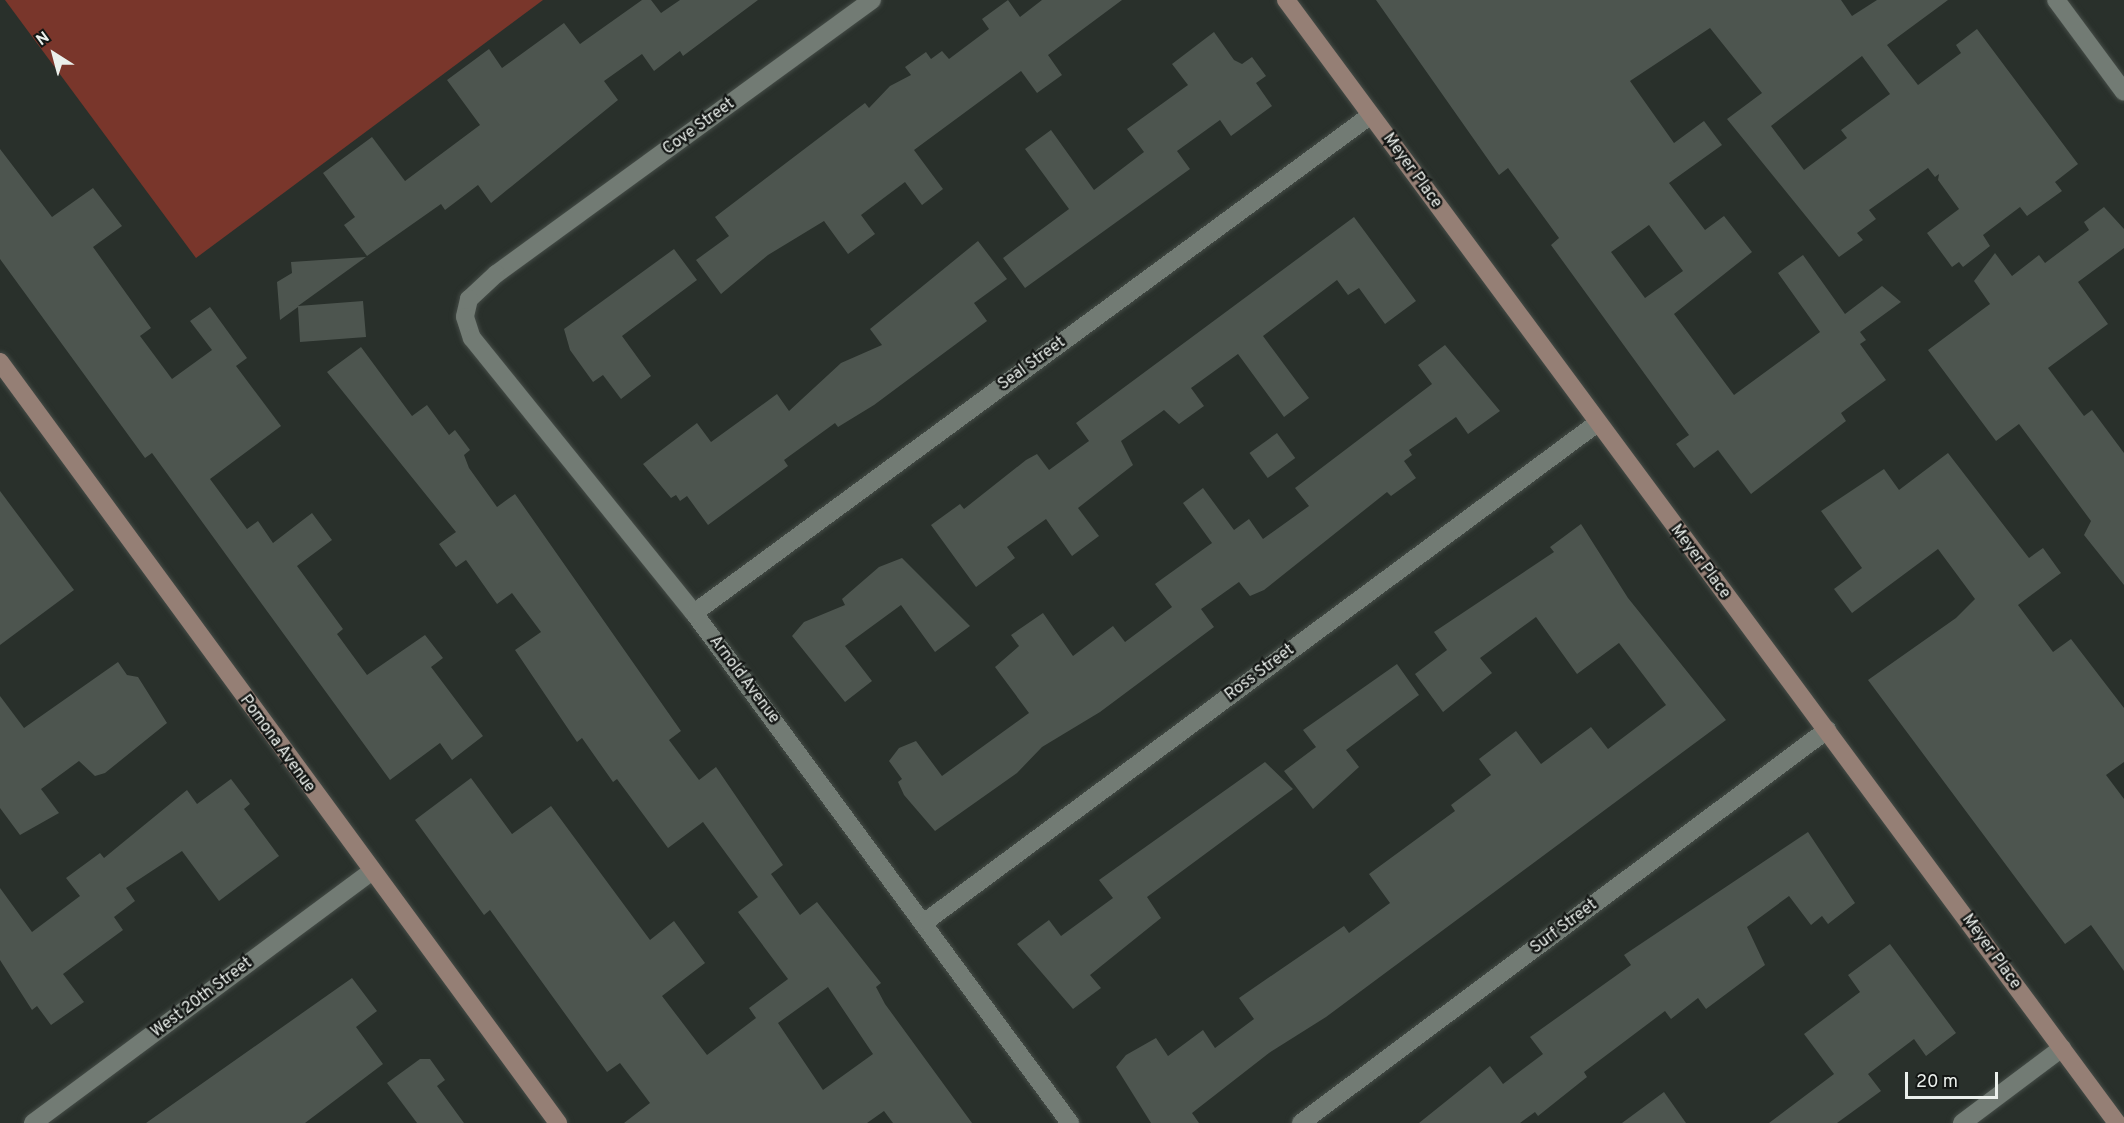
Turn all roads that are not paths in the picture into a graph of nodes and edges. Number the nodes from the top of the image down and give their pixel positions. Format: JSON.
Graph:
{"nodes":[{"id":1,"x":872,"y":0,"type":"edge"},
{"id":2,"x":1286,"y":0,"type":"edge"},
{"id":3,"x":2056,"y":0,"type":"edge"},
{"id":4,"x":2124,"y":92,"type":"edge"},
{"id":5,"x":1371,"y":115,"type":"junction"},
{"id":6,"x":526,"y":255,"type":"joint"},
{"id":7,"x":0,"y":362,"type":"edge"},
{"id":8,"x":1596,"y":424,"type":"junction"},
{"id":9,"x":694,"y":613,"type":"junction"},
{"id":10,"x":1827,"y":730,"type":"junction"},
{"id":11,"x":370,"y":873,"type":"junction"},
{"id":12,"x":925,"y":922,"type":"junction"},
{"id":13,"x":2062,"y":1048,"type":"junction"},
{"id":14,"x":33,"y":1123,"type":"edge"},
{"id":15,"x":558,"y":1123,"type":"edge"},
{"id":16,"x":1070,"y":1123,"type":"edge"},
{"id":17,"x":1301,"y":1123,"type":"edge"},
{"id":18,"x":1962,"y":1123,"type":"edge"},
{"id":19,"x":2117,"y":1123,"type":"edge"}],
"edges":[{"from":1,"to":6,"type":"street","name":"Cove Street"},
{"from":2,"to":5,"type":"street","name":"Meyer Place"},
{"from":3,"to":4,"type":"street"},
{"from":5,"to":8,"type":"street","name":"Meyer Place"},
{"from":5,"to":9,"type":"street","name":"Seal Street"},
{"from":6,"to":9,"type":"street","name":"Arnold Avenue"},
{"from":7,"to":11,"type":"street","name":"Pomona Avenue"},
{"from":8,"to":10,"type":"street","name":"Meyer Place"},
{"from":8,"to":12,"type":"street","name":"Ross Street"},
{"from":9,"to":12,"type":"street","name":"Arnold Avenue"},
{"from":10,"to":13,"type":"street","name":"Meyer Place"},
{"from":10,"to":17,"type":"street","name":"Surf Street"},
{"from":11,"to":14,"type":"street","name":"West 20th Street"},
{"from":11,"to":15,"type":"street","name":"Pomona Avenue"},
{"from":12,"to":16,"type":"street","name":"Arnold Avenue"},
{"from":13,"to":18,"type":"street"},
{"from":13,"to":19,"type":"street","name":"Meyer Place"}]}
